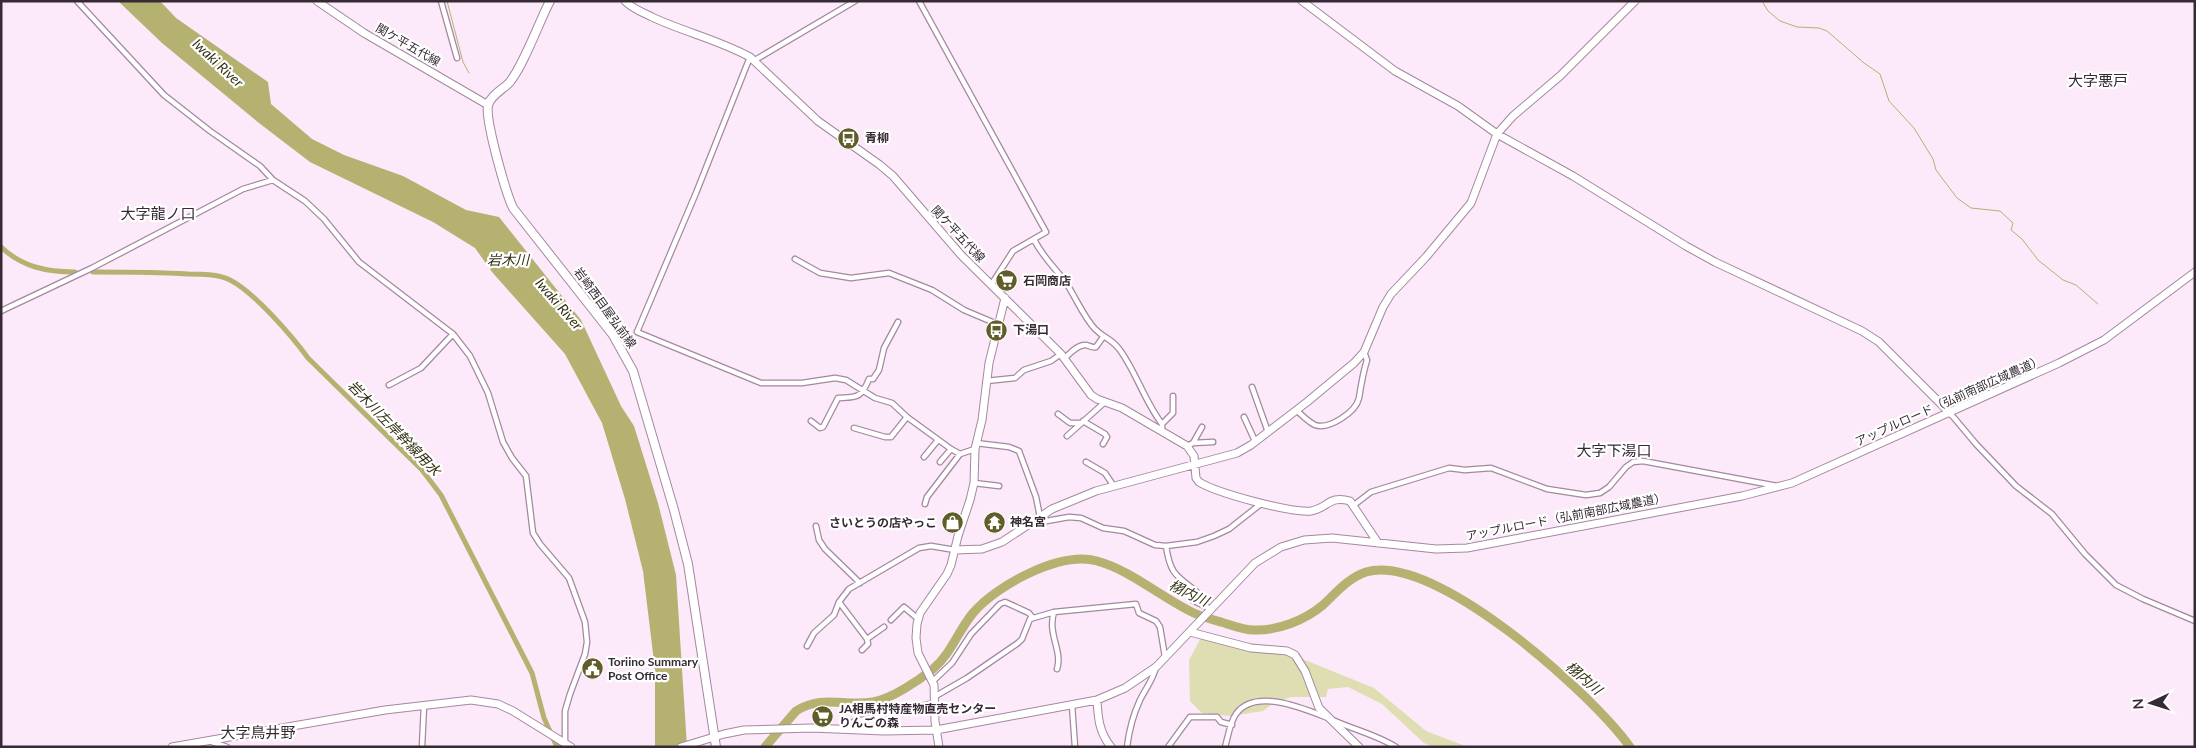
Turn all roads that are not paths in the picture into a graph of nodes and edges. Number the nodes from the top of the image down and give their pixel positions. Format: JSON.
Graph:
{"nodes":[{"id":1,"x":77,"y":1,"type":"edge"},
{"id":2,"x":318,"y":1,"type":"edge"},
{"id":3,"x":441,"y":1,"type":"edge"},
{"id":4,"x":550,"y":1,"type":"edge"},
{"id":5,"x":625,"y":1,"type":"edge"},
{"id":6,"x":856,"y":1,"type":"edge"},
{"id":7,"x":919,"y":1,"type":"edge"},
{"id":8,"x":1302,"y":1,"type":"edge"},
{"id":9,"x":1635,"y":1,"type":"edge"},
{"id":10,"x":457,"y":58,"type":"dead end"},
{"id":11,"x":752,"y":58,"type":"junction"},
{"id":12,"x":488,"y":106,"type":"junction"},
{"id":13,"x":1497,"y":134,"type":"junction"},
{"id":14,"x":273,"y":180,"type":"junction"},
{"id":15,"x":1034,"y":239,"type":"junction"},
{"id":16,"x":795,"y":259,"type":"dead end"},
{"id":17,"x":2195,"y":272,"type":"edge"},
{"id":18,"x":991,"y":284,"type":"junction"},
{"id":19,"x":1004,"y":298,"type":"junction"},
{"id":20,"x":1,"y":311,"type":"edge"},
{"id":21,"x":898,"y":322,"type":"dead end"},
{"id":22,"x":997,"y":324,"type":"junction"},
{"id":23,"x":452,"y":334,"type":"junction"},
{"id":24,"x":1103,"y":337,"type":"junction"},
{"id":25,"x":1364,"y":352,"type":"junction"},
{"id":26,"x":1062,"y":356,"type":"junction"},
{"id":27,"x":986,"y":381,"type":"junction"},
{"id":28,"x":389,"y":385,"type":"dead end"},
{"id":29,"x":1252,"y":387,"type":"dead end"},
{"id":30,"x":864,"y":392,"type":"junction"},
{"id":31,"x":1173,"y":396,"type":"dead end"},
{"id":32,"x":1105,"y":402,"type":"junction"},
{"id":33,"x":1296,"y":410,"type":"junction"},
{"id":34,"x":1950,"y":413,"type":"junction"},
{"id":35,"x":1058,"y":414,"type":"dead end"},
{"id":36,"x":908,"y":417,"type":"junction"},
{"id":37,"x":1244,"y":418,"type":"dead end"},
{"id":38,"x":811,"y":421,"type":"dead end"},
{"id":39,"x":1081,"y":422,"type":"junction"},
{"id":40,"x":1162,"y":427,"type":"junction"},
{"id":41,"x":1202,"y":427,"type":"dead end"},
{"id":42,"x":854,"y":428,"type":"dead end"},
{"id":43,"x":1268,"y":432,"type":"junction"},
{"id":44,"x":1067,"y":436,"type":"dead end"},
{"id":45,"x":938,"y":440,"type":"junction"},
{"id":46,"x":1213,"y":442,"type":"dead end"},
{"id":47,"x":1255,"y":442,"type":"junction"},
{"id":48,"x":1103,"y":444,"type":"dead end"},
{"id":49,"x":1190,"y":444,"type":"junction"},
{"id":50,"x":976,"y":446,"type":"junction"},
{"id":51,"x":951,"y":449,"type":"junction"},
{"id":52,"x":960,"y":454,"type":"junction"},
{"id":53,"x":924,"y":457,"type":"dead end"},
{"id":54,"x":940,"y":462,"type":"dead end"},
{"id":55,"x":1086,"y":462,"type":"dead end"},
{"id":56,"x":1196,"y":464,"type":"junction"},
{"id":57,"x":974,"y":483,"type":"junction"},
{"id":58,"x":1113,"y":485,"type":"junction"},
{"id":59,"x":999,"y":486,"type":"dead end"},
{"id":60,"x":1782,"y":487,"type":"junction"},
{"id":61,"x":1263,"y":502,"type":"junction"},
{"id":62,"x":924,"y":504,"type":"dead end"},
{"id":63,"x":1354,"y":505,"type":"junction"},
{"id":64,"x":1038,"y":519,"type":"junction"},
{"id":65,"x":816,"y":526,"type":"dead end"},
{"id":66,"x":1378,"y":543,"type":"junction"},
{"id":67,"x":1166,"y":546,"type":"junction"},
{"id":68,"x":955,"y":550,"type":"junction"},
{"id":69,"x":860,"y":583,"type":"junction"},
{"id":70,"x":839,"y":602,"type":"junction"},
{"id":71,"x":1209,"y":611,"type":"junction"},
{"id":72,"x":1054,"y":612,"type":"junction"},
{"id":73,"x":1032,"y":617,"type":"junction"},
{"id":74,"x":918,"y":618,"type":"junction"},
{"id":75,"x":891,"y":620,"type":"dead end"},
{"id":76,"x":2195,"y":621,"type":"edge"},
{"id":77,"x":884,"y":627,"type":"dead end"},
{"id":78,"x":1190,"y":632,"type":"junction"},
{"id":79,"x":867,"y":639,"type":"junction"},
{"id":80,"x":806,"y":646,"type":"dead end"},
{"id":81,"x":862,"y":650,"type":"dead end"},
{"id":82,"x":1165,"y":659,"type":"junction"},
{"id":83,"x":1156,"y":667,"type":"junction"},
{"id":84,"x":1056,"y":669,"type":"dead end"},
{"id":85,"x":932,"y":680,"type":"junction"},
{"id":86,"x":934,"y":700,"type":"junction"},
{"id":87,"x":1097,"y":700,"type":"junction"},
{"id":88,"x":424,"y":705,"type":"junction"},
{"id":89,"x":1072,"y":705,"type":"junction"},
{"id":90,"x":1328,"y":718,"type":"junction"},
{"id":91,"x":1232,"y":725,"type":"junction"},
{"id":92,"x":852,"y":729,"type":"junction"},
{"id":93,"x":936,"y":730,"type":"junction"},
{"id":94,"x":715,"y":736,"type":"junction"},
{"id":95,"x":206,"y":741,"type":"junction"},
{"id":96,"x":569,"y":745,"type":"edge"},
{"id":97,"x":1108,"y":746,"type":"edge"},
{"id":98,"x":172,"y":747,"type":"edge"},
{"id":99,"x":227,"y":747,"type":"edge"},
{"id":100,"x":422,"y":747,"type":"edge"},
{"id":101,"x":681,"y":747,"type":"edge"},
{"id":102,"x":716,"y":747,"type":"edge"},
{"id":103,"x":938,"y":747,"type":"edge"},
{"id":104,"x":1075,"y":747,"type":"edge"},
{"id":105,"x":1127,"y":747,"type":"edge"},
{"id":106,"x":1168,"y":747,"type":"edge"},
{"id":107,"x":1224,"y":747,"type":"edge"},
{"id":108,"x":1359,"y":747,"type":"edge"},
{"id":109,"x":1396,"y":747,"type":"edge"}],
"edges":[{"from":1,"to":14,"type":"street"},
{"from":2,"to":12,"type":"street","name":"関ケ平五代線"},
{"from":3,"to":10,"type":"street"},
{"from":4,"to":12,"type":"main road"},
{"from":5,"to":11,"type":"street","name":"関ケ平五代線"},
{"from":6,"to":11,"type":"street"},
{"from":7,"to":15,"type":"street"},
{"from":8,"to":13,"type":"street"},
{"from":9,"to":13,"type":"street"},
{"from":11,"to":18,"type":"street","name":"関ケ平五代線"},
{"from":11,"to":30,"type":"street"},
{"from":12,"to":94,"type":"main road","name":"岩崎西目屋弘前線"},
{"from":13,"to":25,"type":"street"},
{"from":13,"to":34,"type":"street"},
{"from":14,"to":20,"type":"street"},
{"from":14,"to":23,"type":"street"},
{"from":15,"to":18,"type":"street"},
{"from":15,"to":24,"type":"street"},
{"from":16,"to":22,"type":"street"},
{"from":17,"to":34,"type":"street","name":"アップルロード（弘前南部広域農道）"},
{"from":18,"to":19,"type":"street","name":"関ケ平五代線"},
{"from":19,"to":22,"type":"street"},
{"from":19,"to":26,"type":"street","name":"関ケ平五代線"},
{"from":21,"to":30,"type":"street"},
{"from":22,"to":27,"type":"street"},
{"from":23,"to":28,"type":"street"},
{"from":23,"to":96,"type":"street"},
{"from":24,"to":26,"type":"street"},
{"from":24,"to":40,"type":"street"},
{"from":25,"to":33,"type":"street"},
{"from":25,"to":33,"type":"street"},
{"from":26,"to":27,"type":"street"},
{"from":26,"to":32,"type":"street","name":"関ケ平五代線"},
{"from":27,"to":50,"type":"street"},
{"from":29,"to":43,"type":"street"},
{"from":30,"to":36,"type":"street"},
{"from":30,"to":38,"type":"street"},
{"from":31,"to":40,"type":"street"},
{"from":32,"to":39,"type":"street"},
{"from":32,"to":40,"type":"street","name":"関ケ平五代線"},
{"from":33,"to":43,"type":"street"},
{"from":34,"to":60,"type":"street","name":"アップルロード（弘前南部広域農道）"},
{"from":34,"to":76,"type":"street"},
{"from":35,"to":39,"type":"street"},
{"from":36,"to":42,"type":"street"},
{"from":36,"to":45,"type":"street"},
{"from":37,"to":47,"type":"street"},
{"from":39,"to":44,"type":"street"},
{"from":39,"to":48,"type":"street"},
{"from":40,"to":49,"type":"street","name":"関ケ平五代線"},
{"from":41,"to":49,"type":"street"},
{"from":43,"to":47,"type":"street"},
{"from":45,"to":51,"type":"street"},
{"from":45,"to":53,"type":"street"},
{"from":46,"to":49,"type":"street"},
{"from":47,"to":56,"type":"street"},
{"from":49,"to":56,"type":"street"},
{"from":50,"to":52,"type":"street"},
{"from":50,"to":57,"type":"street"},
{"from":50,"to":64,"type":"street"},
{"from":51,"to":52,"type":"street"},
{"from":51,"to":54,"type":"street"},
{"from":52,"to":62,"type":"street"},
{"from":55,"to":58,"type":"street"},
{"from":56,"to":58,"type":"street"},
{"from":56,"to":61,"type":"street"},
{"from":57,"to":59,"type":"street"},
{"from":57,"to":68,"type":"street"},
{"from":58,"to":64,"type":"street"},
{"from":60,"to":63,"type":"street"},
{"from":60,"to":66,"type":"street","name":"アップルロード（弘前南部広域農道）"},
{"from":61,"to":63,"type":"street"},
{"from":61,"to":67,"type":"street"},
{"from":63,"to":66,"type":"street"},
{"from":64,"to":67,"type":"street"},
{"from":64,"to":68,"type":"street"},
{"from":65,"to":69,"type":"street"},
{"from":66,"to":71,"type":"street","name":"アップルロード（弘前南部広域農道）"},
{"from":67,"to":71,"type":"street"},
{"from":68,"to":69,"type":"street"},
{"from":68,"to":74,"type":"street"},
{"from":69,"to":70,"type":"street"},
{"from":70,"to":79,"type":"street"},
{"from":70,"to":80,"type":"street"},
{"from":71,"to":78,"type":"street","name":"アップルロード（弘前南部広域農道）"},
{"from":72,"to":73,"type":"street"},
{"from":72,"to":82,"type":"street"},
{"from":72,"to":84,"type":"street"},
{"from":73,"to":85,"type":"street"},
{"from":73,"to":86,"type":"street"},
{"from":74,"to":75,"type":"street"},
{"from":74,"to":85,"type":"street"},
{"from":77,"to":79,"type":"street"},
{"from":78,"to":82,"type":"street","name":"アップルロード（弘前南部広域農道）"},
{"from":78,"to":90,"type":"street"},
{"from":79,"to":81,"type":"street"},
{"from":82,"to":83,"type":"street","name":"アップルロード（弘前南部広域農道）"},
{"from":83,"to":87,"type":"street","name":"アップルロード（弘前南部広域農道）"},
{"from":83,"to":105,"type":"street"},
{"from":85,"to":86,"type":"street"},
{"from":86,"to":92,"type":"street"},
{"from":86,"to":93,"type":"street"},
{"from":87,"to":89,"type":"street","name":"アップルロード（弘前南部広域農道）"},
{"from":87,"to":97,"type":"street"},
{"from":88,"to":95,"type":"street"},
{"from":88,"to":96,"type":"street"},
{"from":88,"to":100,"type":"street"},
{"from":89,"to":93,"type":"street","name":"アップルロード（弘前南部広域農道）"},
{"from":89,"to":104,"type":"street"},
{"from":90,"to":91,"type":"street"},
{"from":90,"to":108,"type":"street"},
{"from":90,"to":109,"type":"street"},
{"from":91,"to":106,"type":"street"},
{"from":91,"to":107,"type":"street"},
{"from":92,"to":93,"type":"street","name":"アップルロード（弘前南部広域農道）"},
{"from":92,"to":94,"type":"street","name":"アップルロード（弘前南部広域農道）"},
{"from":93,"to":103,"type":"street"},
{"from":94,"to":101,"type":"street","name":"アップルロード（弘前南部広域農道）"},
{"from":94,"to":102,"type":"main road","name":"岩崎西目屋弘前線"},
{"from":95,"to":98,"type":"street"},
{"from":95,"to":99,"type":"street"}]}
